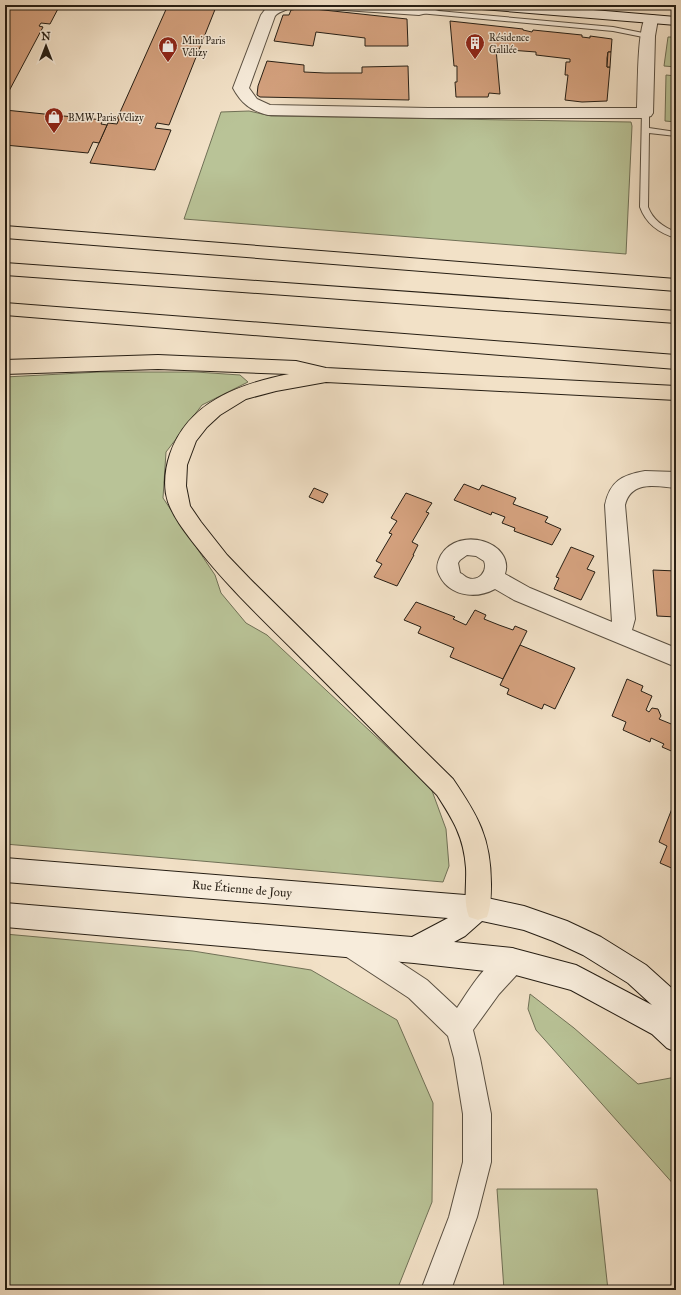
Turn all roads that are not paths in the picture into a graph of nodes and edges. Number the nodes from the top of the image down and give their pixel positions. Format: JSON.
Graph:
{"nodes":[{"id":1,"x":286,"y":5,"type":"edge"},
{"id":2,"x":329,"y":5,"type":"edge"},
{"id":3,"x":442,"y":5,"type":"edge"},
{"id":4,"x":482,"y":5,"type":"edge"},
{"id":5,"x":419,"y":11,"type":"junction"},
{"id":6,"x":651,"y":12,"type":"edge"},
{"id":7,"x":676,"y":21,"type":"edge"},
{"id":8,"x":648,"y":36,"type":"junction"},
{"id":9,"x":645,"y":113,"type":"junction"},
{"id":10,"x":645,"y":130,"type":"junction"},
{"id":11,"x":676,"y":134,"type":"edge"},
{"id":12,"x":5,"y":219,"type":"edge"},
{"id":13,"x":5,"y":232,"type":"edge"},
{"id":14,"x":676,"y":235,"type":"edge"},
{"id":15,"x":115,"y":240,"type":"junction"},
{"id":16,"x":5,"y":269,"type":"edge"},
{"id":17,"x":676,"y":285,"type":"edge"},
{"id":18,"x":5,"y":309,"type":"edge"},
{"id":19,"x":676,"y":317,"type":"edge"},
{"id":20,"x":676,"y":362,"type":"edge"},
{"id":21,"x":9,"y":366,"type":"edge"},
{"id":22,"x":326,"y":375,"type":"junction"},
{"id":23,"x":676,"y":393,"type":"edge"},
{"id":24,"x":676,"y":480,"type":"edge"},
{"id":25,"x":494,"y":578,"type":"dead end"},
{"id":26,"x":619,"y":635,"type":"junction"},
{"id":27,"x":676,"y":658,"type":"edge"},
{"id":28,"x":5,"y":870,"type":"edge"},
{"id":29,"x":478,"y":908,"type":"junction"},
{"id":30,"x":5,"y":915,"type":"edge"},
{"id":31,"x":351,"y":945,"type":"junction"},
{"id":32,"x":414,"y":950,"type":"junction"},
{"id":33,"x":512,"y":961,"type":"junction"},
{"id":34,"x":676,"y":1010,"type":"edge"},
{"id":35,"x":459,"y":1028,"type":"junction"},
{"id":36,"x":676,"y":1039,"type":"edge"},
{"id":37,"x":436,"y":1290,"type":"edge"}],
"edges":[{"from":1,"to":9,"type":"street"},
{"from":2,"to":5,"type":"street"},
{"from":3,"to":5,"type":"street"},
{"from":4,"to":6,"type":"street"},
{"from":5,"to":8,"type":"lane"},
{"from":6,"to":7,"type":"street"},
{"from":6,"to":8,"type":"street"},
{"from":8,"to":9,"type":"street"},
{"from":9,"to":10,"type":"lane"},
{"from":10,"to":11,"type":"lane"},
{"from":10,"to":14,"type":"lane"},
{"from":12,"to":15,"type":"highway"},
{"from":13,"to":15,"type":"highway"},
{"from":15,"to":17,"type":"highway"},
{"from":16,"to":19,"type":"highway"},
{"from":18,"to":20,"type":"highway"},
{"from":21,"to":22,"type":"highway"},
{"from":22,"to":23,"type":"highway"},
{"from":22,"to":29,"type":"highway"},
{"from":24,"to":26,"type":"street"},
{"from":25,"to":26,"type":"street"},
{"from":26,"to":27,"type":"street"},
{"from":28,"to":29,"type":"street","name":"Rue Étienne de Jouy"},
{"from":29,"to":32,"type":"street"},
{"from":29,"to":34,"type":"street","name":"Rue Étienne de Jouy"},
{"from":30,"to":31,"type":"street"},
{"from":31,"to":32,"type":"street"},
{"from":31,"to":35,"type":"street"},
{"from":32,"to":33,"type":"street"},
{"from":33,"to":35,"type":"street"},
{"from":33,"to":36,"type":"street"},
{"from":35,"to":37,"type":"street"}]}
